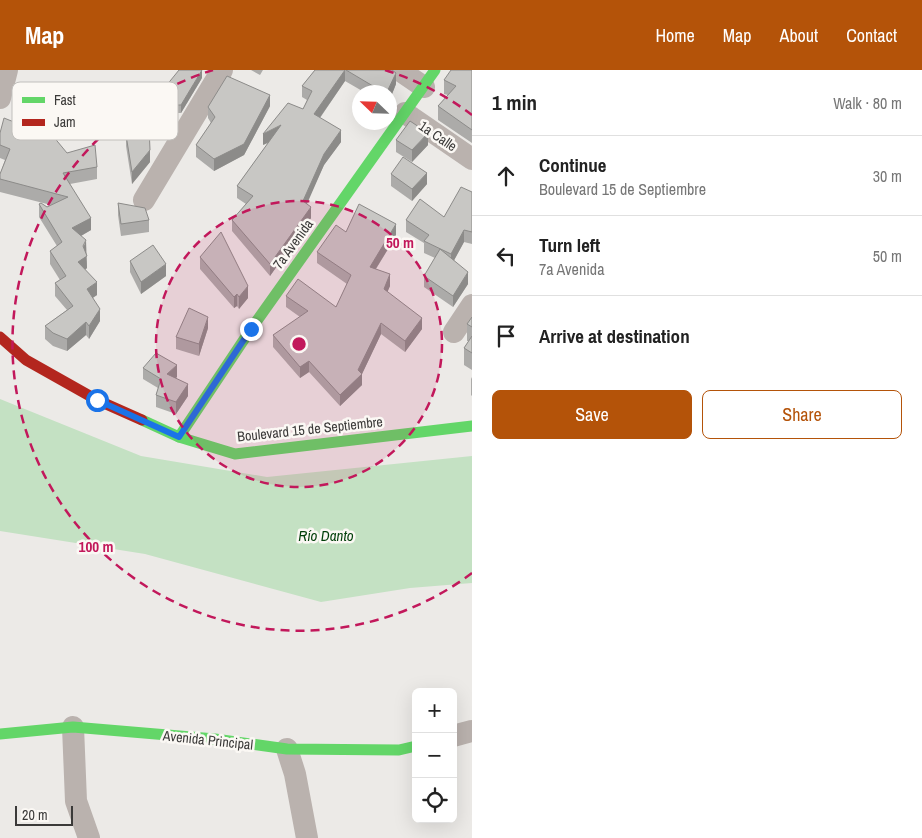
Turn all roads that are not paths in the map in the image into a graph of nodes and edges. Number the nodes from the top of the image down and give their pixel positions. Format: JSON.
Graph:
{"nodes":[{"id":1,"x":7,"y":70,"type":"edge"},
{"id":2,"x":222,"y":70,"type":"edge"},
{"id":3,"x":399,"y":70,"type":"edge"},
{"id":4,"x":430,"y":78,"type":"edge"},
{"id":5,"x":0,"y":98,"type":"edge"},
{"id":6,"x":405,"y":114,"type":"junction"},
{"id":7,"x":472,"y":159,"type":"edge"},
{"id":8,"x":144,"y":200,"type":"dead end"},
{"id":9,"x":472,"y":305,"type":"edge"},
{"id":10,"x":454,"y":332,"type":"dead end"},
{"id":11,"x":0,"y":336,"type":"edge"},
{"id":12,"x":472,"y":426,"type":"edge"},
{"id":13,"x":179,"y":437,"type":"junction"},
{"id":14,"x":73,"y":726,"type":"junction"},
{"id":15,"x":472,"y":731,"type":"edge"},
{"id":16,"x":2,"y":732,"type":"edge"},
{"id":17,"x":457,"y":735,"type":"edge"},
{"id":18,"x":412,"y":747,"type":"edge"},
{"id":19,"x":287,"y":749,"type":"junction"},
{"id":20,"x":89,"y":838,"type":"edge"},
{"id":21,"x":307,"y":838,"type":"edge"}],
"edges":[{"from":1,"to":5,"type":"street"},
{"from":2,"to":8,"type":"street"},
{"from":3,"to":4,"type":"street"},
{"from":4,"to":6,"type":"street","name":"7a Avenida"},
{"from":6,"to":7,"type":"street","name":"1a Calle"},
{"from":6,"to":13,"type":"street","name":"7a Avenida"},
{"from":9,"to":10,"type":"street"},
{"from":11,"to":13,"type":"street","name":"Boulevard 15 de Septiembre"},
{"from":12,"to":13,"type":"street","name":"Boulevard 15 de Septiembre"},
{"from":14,"to":16,"type":"street","name":"Avenida Principal"},
{"from":14,"to":19,"type":"street","name":"Avenida Principal"},
{"from":14,"to":20,"type":"street"},
{"from":15,"to":17,"type":"street"},
{"from":18,"to":19,"type":"street","name":"Avenida Principal"},
{"from":19,"to":21,"type":"street"}]}
